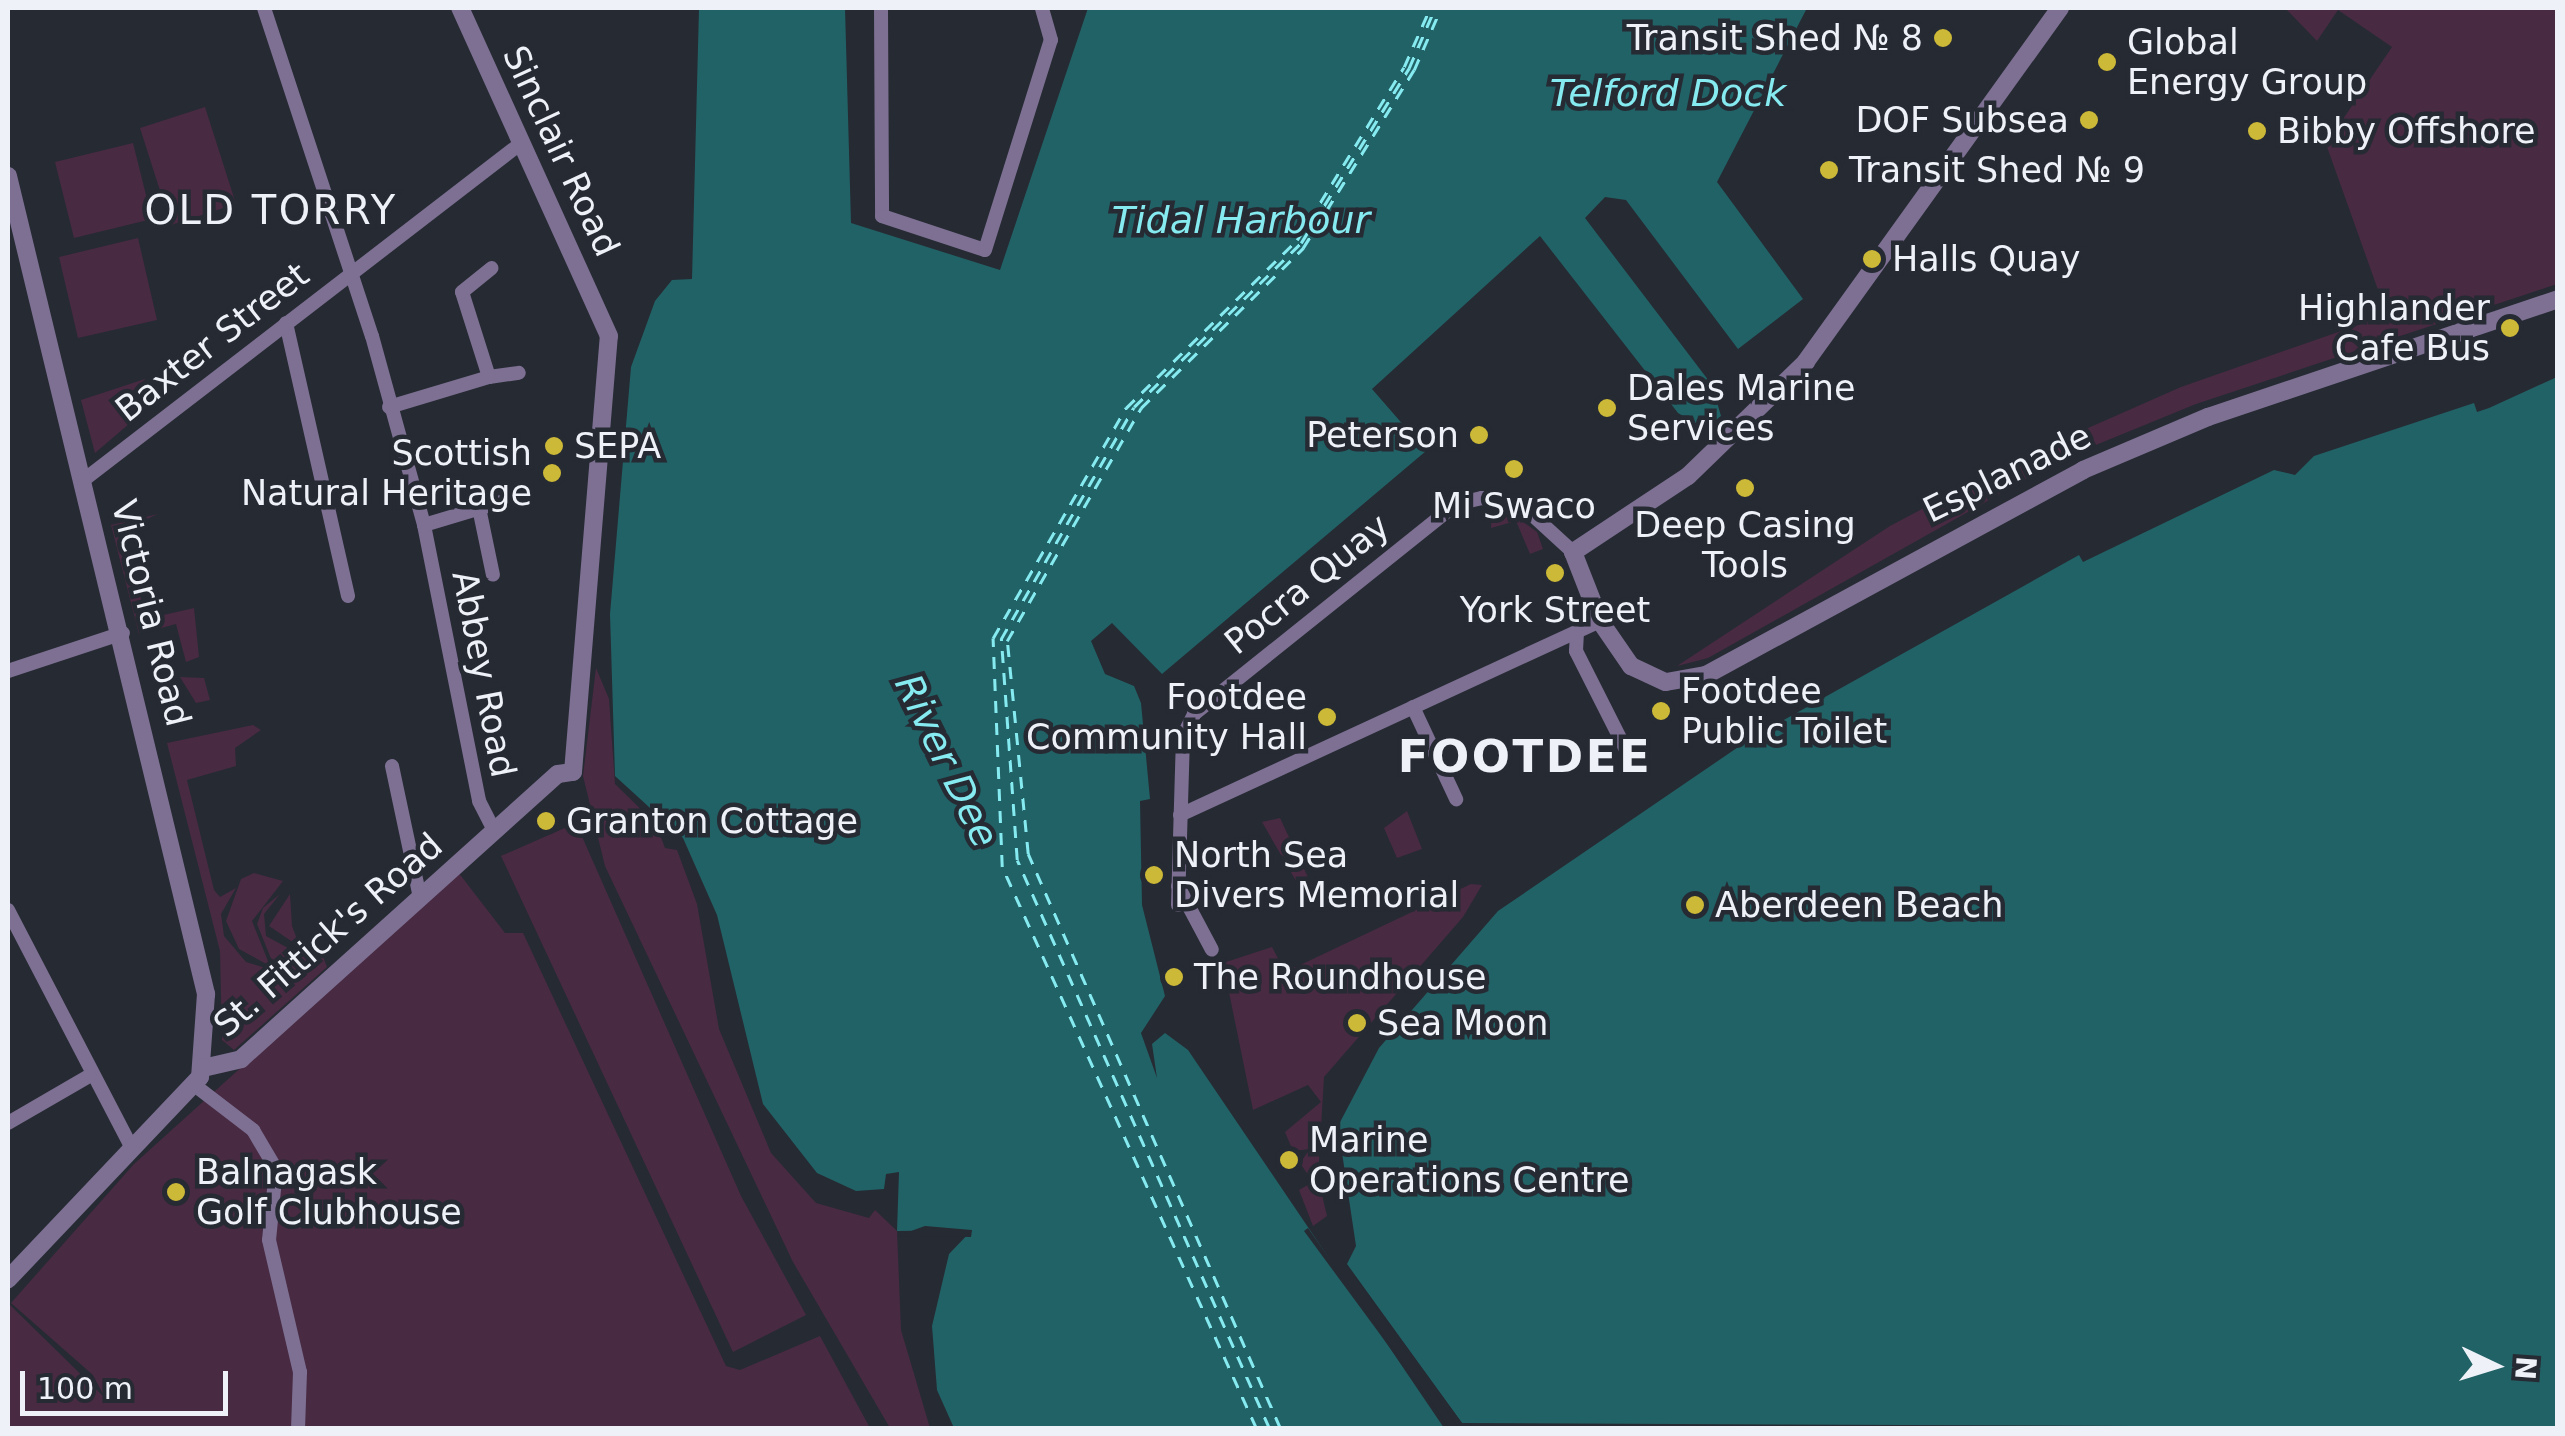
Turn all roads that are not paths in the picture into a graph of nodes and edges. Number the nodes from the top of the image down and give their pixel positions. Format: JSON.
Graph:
{"nodes":[{"id":1,"x":264,"y":8,"type":"edge"},
{"id":2,"x":460,"y":8,"type":"edge"},
{"id":3,"x":881,"y":8,"type":"edge"},
{"id":4,"x":1042,"y":8,"type":"edge"},
{"id":5,"x":2060,"y":8,"type":"edge"},
{"id":6,"x":520,"y":144,"type":"junction"},
{"id":7,"x":8,"y":176,"type":"edge"},
{"id":8,"x":492,"y":268,"type":"dead end"},
{"id":9,"x":354,"y":270,"type":"junction"},
{"id":10,"x":2555,"y":299,"type":"edge"},
{"id":11,"x":286,"y":323,"type":"junction"},
{"id":12,"x":519,"y":374,"type":"dead end"},
{"id":13,"x":489,"y":377,"type":"junction"},
{"id":14,"x":389,"y":407,"type":"junction"},
{"id":15,"x":84,"y":479,"type":"junction"},
{"id":16,"x":504,"y":500,"type":"dead end"},
{"id":17,"x":479,"y":508,"type":"junction"},
{"id":18,"x":424,"y":525,"type":"junction"},
{"id":19,"x":1573,"y":552,"type":"junction"},
{"id":20,"x":493,"y":575,"type":"dead end"},
{"id":21,"x":348,"y":596,"type":"dead end"},
{"id":22,"x":1600,"y":621,"type":"junction"},
{"id":23,"x":1577,"y":632,"type":"junction"},
{"id":24,"x":123,"y":633,"type":"junction"},
{"id":25,"x":8,"y":671,"type":"edge"},
{"id":26,"x":1413,"y":707,"type":"junction"},
{"id":27,"x":1631,"y":760,"type":"dead end"},
{"id":28,"x":392,"y":766,"type":"dead end"},
{"id":29,"x":573,"y":772,"type":"joint"},
{"id":30,"x":1456,"y":800,"type":"dead end"},
{"id":31,"x":1180,"y":815,"type":"junction"},
{"id":32,"x":495,"y":832,"type":"junction"},
{"id":33,"x":1178,"y":886,"type":"junction"},
{"id":34,"x":420,"y":898,"type":"junction"},
{"id":35,"x":1178,"y":905,"type":"dead end"},
{"id":36,"x":8,"y":910,"type":"edge"},
{"id":37,"x":1212,"y":950,"type":"dead end"},
{"id":38,"x":89,"y":1076,"type":"junction"},
{"id":39,"x":198,"y":1076,"type":"junction"},
{"id":40,"x":8,"y":1123,"type":"edge"},
{"id":41,"x":130,"y":1144,"type":"junction"},
{"id":42,"x":8,"y":1278,"type":"edge"},
{"id":43,"x":298,"y":1428,"type":"edge"}],
"edges":[{"from":1,"to":9,"type":"street","name":"Abbey Road"},
{"from":2,"to":6,"type":"street","name":"Sinclair Road"},
{"from":3,"to":4,"type":"street"},
{"from":5,"to":19,"type":"street"},
{"from":6,"to":9,"type":"street","name":"Baxter Street"},
{"from":6,"to":29,"type":"street","name":"Sinclair Road"},
{"from":7,"to":15,"type":"street","name":"Victoria Road"},
{"from":8,"to":13,"type":"street"},
{"from":9,"to":11,"type":"street","name":"Baxter Street"},
{"from":9,"to":14,"type":"street","name":"Abbey Road"},
{"from":10,"to":22,"type":"street","name":"Esplanade"},
{"from":11,"to":15,"type":"street","name":"Baxter Street"},
{"from":11,"to":21,"type":"street"},
{"from":12,"to":13,"type":"street"},
{"from":13,"to":14,"type":"street"},
{"from":14,"to":18,"type":"street","name":"Abbey Road"},
{"from":15,"to":24,"type":"street","name":"Victoria Road"},
{"from":16,"to":17,"type":"street"},
{"from":17,"to":18,"type":"street"},
{"from":17,"to":20,"type":"street","name":"Abbey Road"},
{"from":18,"to":32,"type":"street","name":"Abbey Road"},
{"from":19,"to":22,"type":"street","name":"Esplanade"},
{"from":19,"to":31,"type":"street","name":"Pocra Quay"},
{"from":22,"to":23,"type":"street"},
{"from":23,"to":26,"type":"street"},
{"from":23,"to":27,"type":"street"},
{"from":24,"to":25,"type":"street"},
{"from":24,"to":39,"type":"street","name":"Victoria Road"},
{"from":26,"to":30,"type":"street"},
{"from":26,"to":31,"type":"street"},
{"from":28,"to":34,"type":"street"},
{"from":29,"to":32,"type":"street","name":"St. Fittick's Road"},
{"from":31,"to":33,"type":"street","name":"Pocra Quay"},
{"from":32,"to":34,"type":"street","name":"St. Fittick's Road"},
{"from":33,"to":35,"type":"street","name":"Pocra Quay"},
{"from":33,"to":37,"type":"street"},
{"from":34,"to":39,"type":"street","name":"St. Fittick's Road"},
{"from":36,"to":38,"type":"street"},
{"from":38,"to":40,"type":"street"},
{"from":38,"to":41,"type":"street"},
{"from":39,"to":41,"type":"street","name":"St. Fittick's Road"},
{"from":39,"to":43,"type":"street"},
{"from":41,"to":42,"type":"street","name":"St. Fittick's Road"}]}
